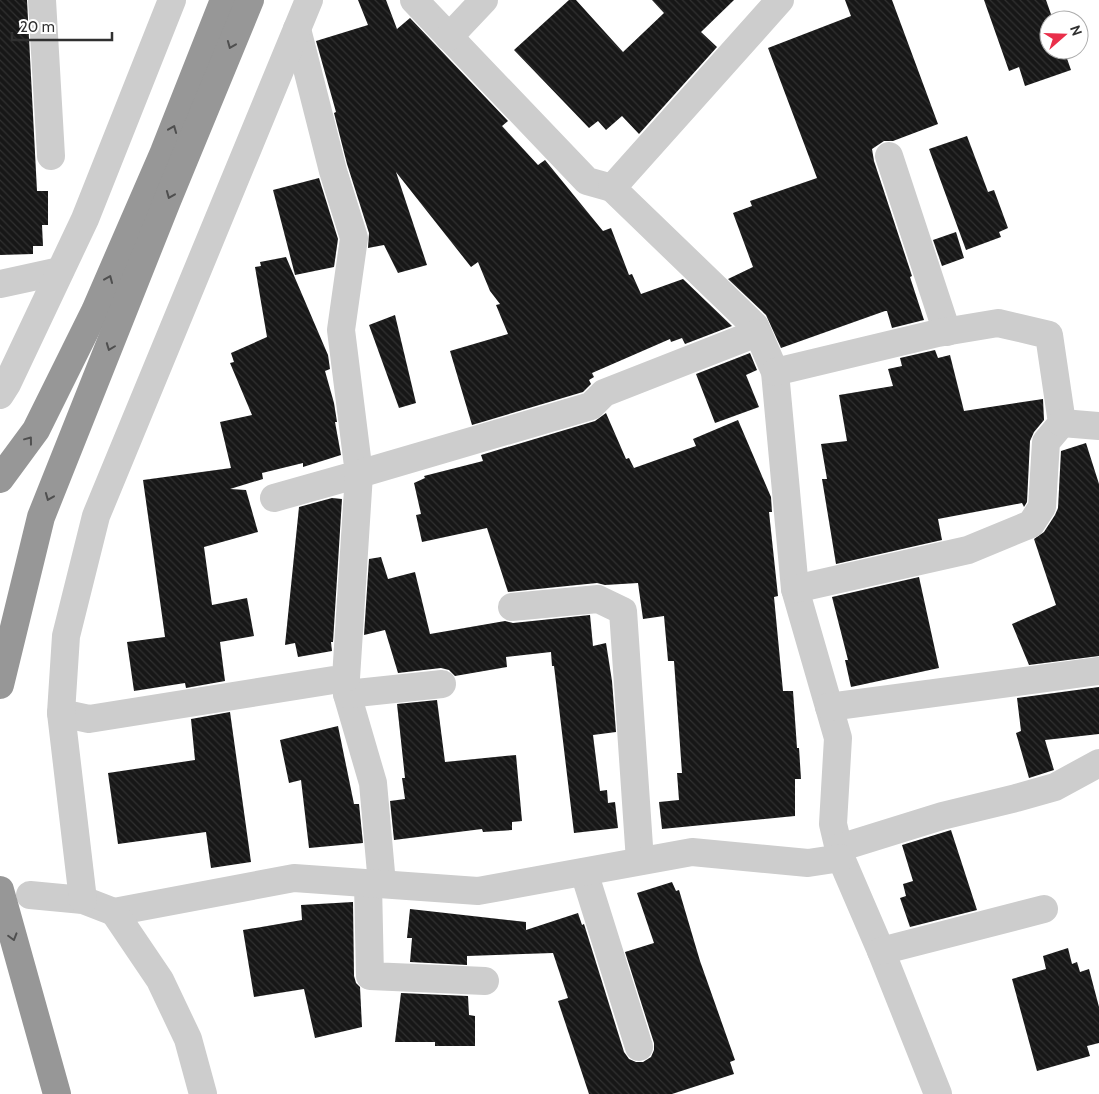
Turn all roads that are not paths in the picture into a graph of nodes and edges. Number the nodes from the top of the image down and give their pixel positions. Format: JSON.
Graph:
{"nodes":[{"id":1,"x":42,"y":0,"type":"edge"},
{"id":2,"x":172,"y":0,"type":"edge"},
{"id":3,"x":224,"y":0,"type":"edge"},
{"id":4,"x":250,"y":0,"type":"edge"},
{"id":5,"x":309,"y":0,"type":"edge"},
{"id":6,"x":414,"y":0,"type":"edge"},
{"id":7,"x":484,"y":0,"type":"edge"},
{"id":8,"x":780,"y":0,"type":"edge"},
{"id":9,"x":297,"y":29,"type":"junction"},
{"id":10,"x":449,"y":37,"type":"junction"},
{"id":11,"x":51,"y":156,"type":"dead end"},
{"id":12,"x":889,"y":156,"type":"dead end"},
{"id":13,"x":612,"y":188,"type":"junction"},
{"id":14,"x":60,"y":270,"type":"junction"},
{"id":15,"x":0,"y":284,"type":"edge"},
{"id":16,"x":947,"y":332,"type":"junction"},
{"id":17,"x":757,"y":333,"type":"junction"},
{"id":18,"x":775,"y":372,"type":"junction"},
{"id":19,"x":0,"y":395,"type":"edge"},
{"id":20,"x":1062,"y":423,"type":"junction"},
{"id":21,"x":1099,"y":426,"type":"edge"},
{"id":22,"x":359,"y":474,"type":"junction"},
{"id":23,"x":0,"y":479,"type":"edge"},
{"id":24,"x":274,"y":498,"type":"dead end"},
{"id":25,"x":795,"y":589,"type":"junction"},
{"id":26,"x":512,"y":607,"type":"dead end"},
{"id":27,"x":1099,"y":671,"type":"edge"},
{"id":28,"x":442,"y":684,"type":"dead end"},
{"id":29,"x":0,"y":685,"type":"edge"},
{"id":30,"x":346,"y":686,"type":"junction"},
{"id":31,"x":829,"y":707,"type":"junction"},
{"id":32,"x":61,"y":713,"type":"junction"},
{"id":33,"x":1099,"y":763,"type":"edge"},
{"id":34,"x":840,"y":853,"type":"junction"},
{"id":35,"x":640,"y":861,"type":"junction"},
{"id":36,"x":584,"y":872,"type":"junction"},
{"id":37,"x":375,"y":884,"type":"junction"},
{"id":38,"x":0,"y":890,"type":"edge"},
{"id":39,"x":30,"y":895,"type":"dead end"},
{"id":40,"x":83,"y":900,"type":"junction"},
{"id":41,"x":1044,"y":909,"type":"dead end"},
{"id":42,"x":114,"y":912,"type":"junction"},
{"id":43,"x":881,"y":951,"type":"junction"},
{"id":44,"x":484,"y":981,"type":"dead end"},
{"id":45,"x":639,"y":1048,"type":"dead end"},
{"id":46,"x":57,"y":1094,"type":"edge"},
{"id":47,"x":203,"y":1094,"type":"edge"},
{"id":48,"x":938,"y":1094,"type":"edge"}],
"edges":[{"from":1,"to":11,"type":"street"},
{"from":2,"to":14,"type":"street"},
{"from":23,"to":3,"type":"highway","one_way":true},
{"from":4,"to":29,"type":"highway","one_way":true},
{"from":5,"to":9,"type":"street"},
{"from":6,"to":10,"type":"street"},
{"from":7,"to":10,"type":"street"},
{"from":8,"to":13,"type":"street"},
{"from":9,"to":22,"type":"street"},
{"from":9,"to":32,"type":"street"},
{"from":10,"to":13,"type":"street"},
{"from":12,"to":16,"type":"street"},
{"from":13,"to":17,"type":"street"},
{"from":14,"to":15,"type":"street"},
{"from":14,"to":19,"type":"street"},
{"from":16,"to":18,"type":"street"},
{"from":16,"to":20,"type":"street"},
{"from":17,"to":18,"type":"street"},
{"from":17,"to":22,"type":"street"},
{"from":18,"to":25,"type":"street"},
{"from":20,"to":21,"type":"street"},
{"from":20,"to":25,"type":"street"},
{"from":22,"to":24,"type":"street"},
{"from":22,"to":30,"type":"street"},
{"from":25,"to":31,"type":"street"},
{"from":26,"to":35,"type":"street"},
{"from":27,"to":31,"type":"street"},
{"from":28,"to":30,"type":"street"},
{"from":30,"to":32,"type":"street"},
{"from":30,"to":37,"type":"street"},
{"from":31,"to":34,"type":"street"},
{"from":32,"to":40,"type":"street"},
{"from":33,"to":34,"type":"street"},
{"from":34,"to":35,"type":"street"},
{"from":34,"to":43,"type":"street"},
{"from":35,"to":36,"type":"street"},
{"from":36,"to":37,"type":"street"},
{"from":36,"to":45,"type":"street"},
{"from":37,"to":42,"type":"street"},
{"from":37,"to":44,"type":"street"},
{"from":38,"to":46,"type":"highway","one_way":true},
{"from":39,"to":40,"type":"street"},
{"from":40,"to":42,"type":"street"},
{"from":41,"to":43,"type":"street"},
{"from":42,"to":47,"type":"street"},
{"from":43,"to":48,"type":"street"}]}
